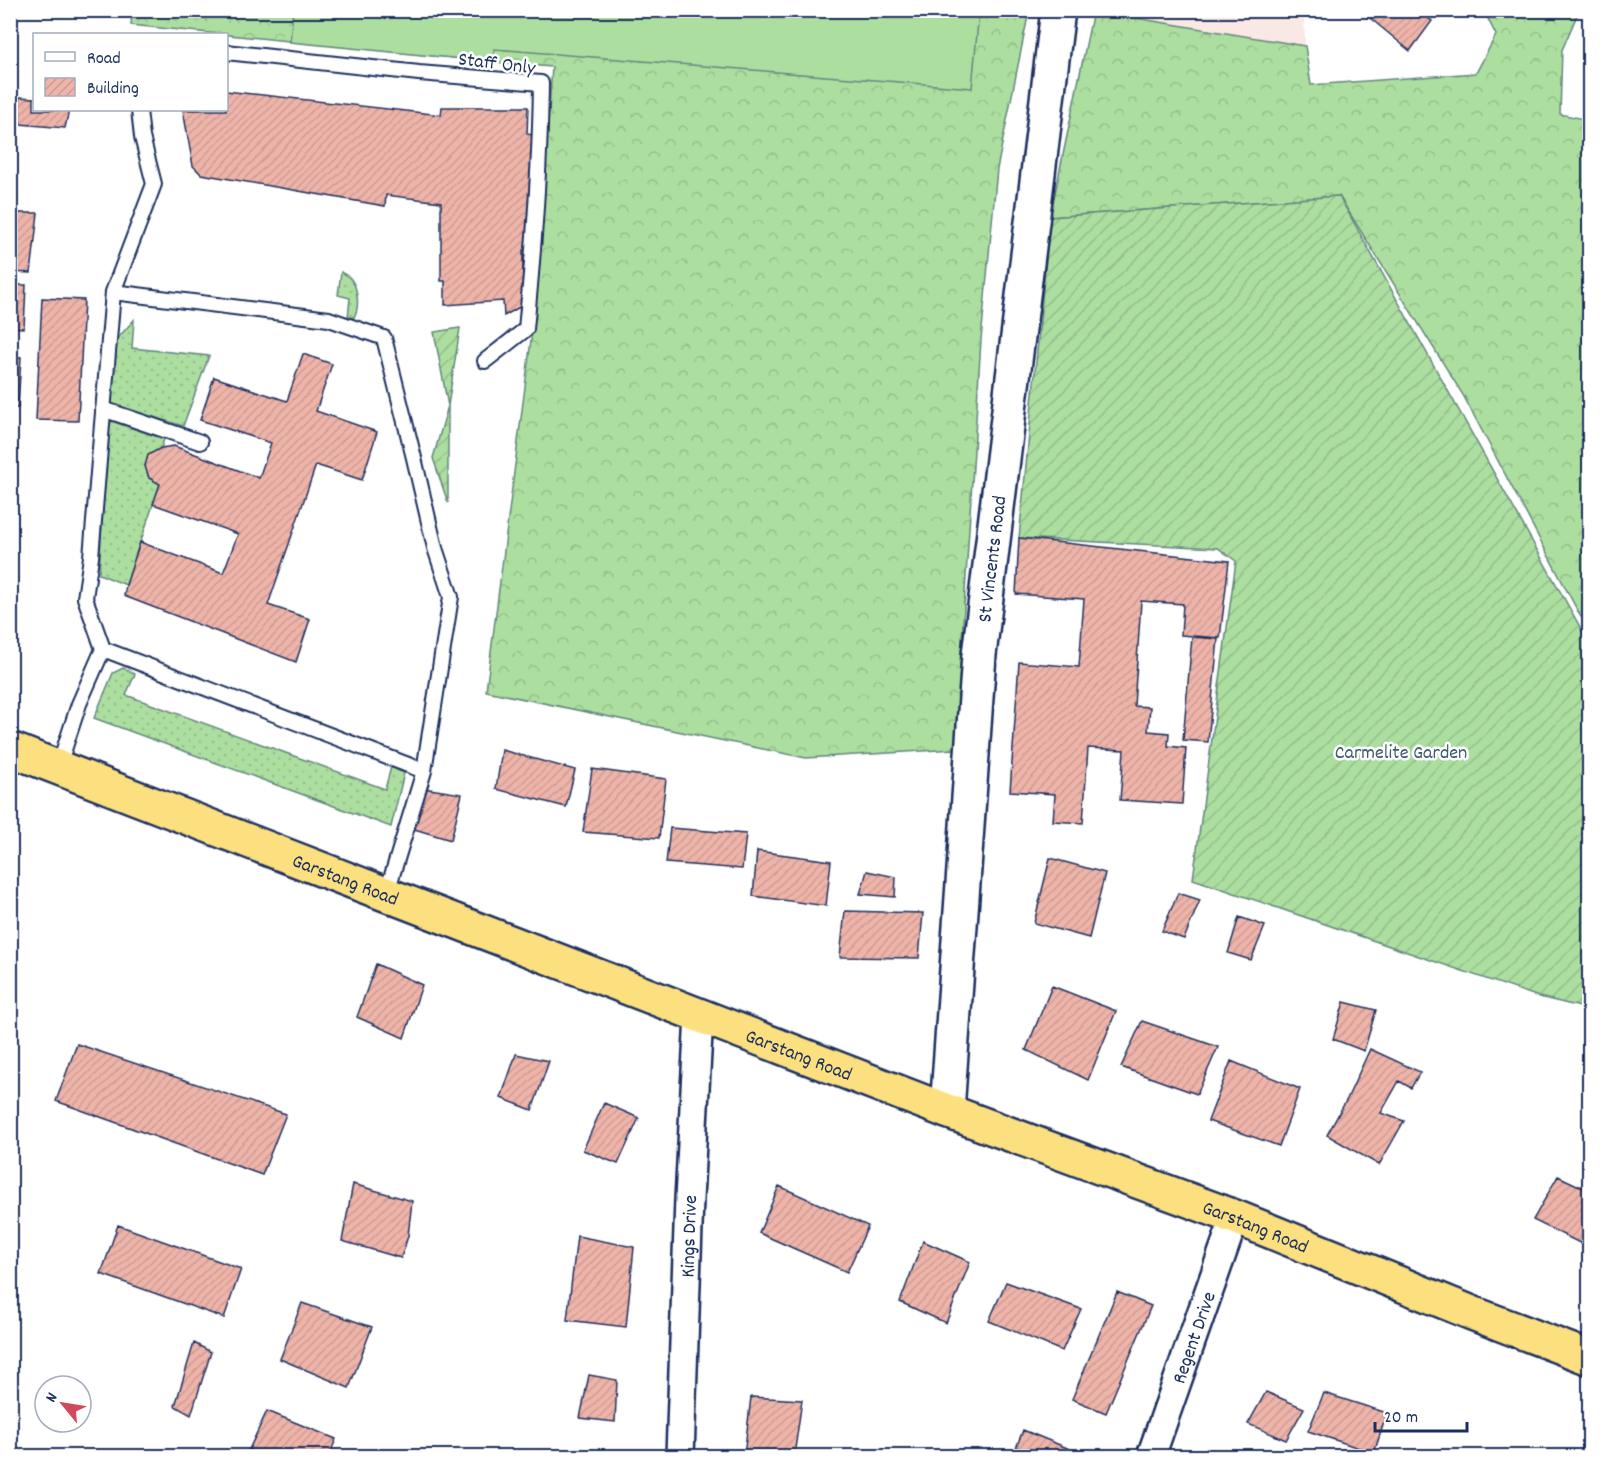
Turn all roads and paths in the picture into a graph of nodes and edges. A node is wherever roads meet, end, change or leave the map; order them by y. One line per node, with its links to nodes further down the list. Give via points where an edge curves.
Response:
1 (1058, 10): 14 (street, St Vincents Road, via 979,655)
2 (228, 52): 5 (lane, Staff Only, via 541,83 534,248 526,329)
3 (139, 111): 4 (lane, via 154,184)
4 (113, 292): 6 (lane); 11 (lane, via 329,320 384,338 435,548 451,597)
5 (485, 361)
6 (103, 409): 7 (lane); 8 (lane, via 85,598)
7 (200, 441)
8 (103, 649): 10 (lane); 11 (lane)
9 (10, 749): 10 (highway, Garstang Road)
10 (58, 768): 12 (highway, Garstang Road)
11 (424, 771): 12 (lane)
12 (386, 895): 13 (highway, Garstang Road)
13 (699, 1016): 14 (highway, Garstang Road); 17 (street, Kings Drive)
14 (947, 1111): 15 (highway, Garstang Road)
15 (1235, 1217): 16 (highway, Garstang Road); 18 (street, Regent Drive)
16 (1590, 1358)
17 (680, 1456)
18 (1151, 1456)

